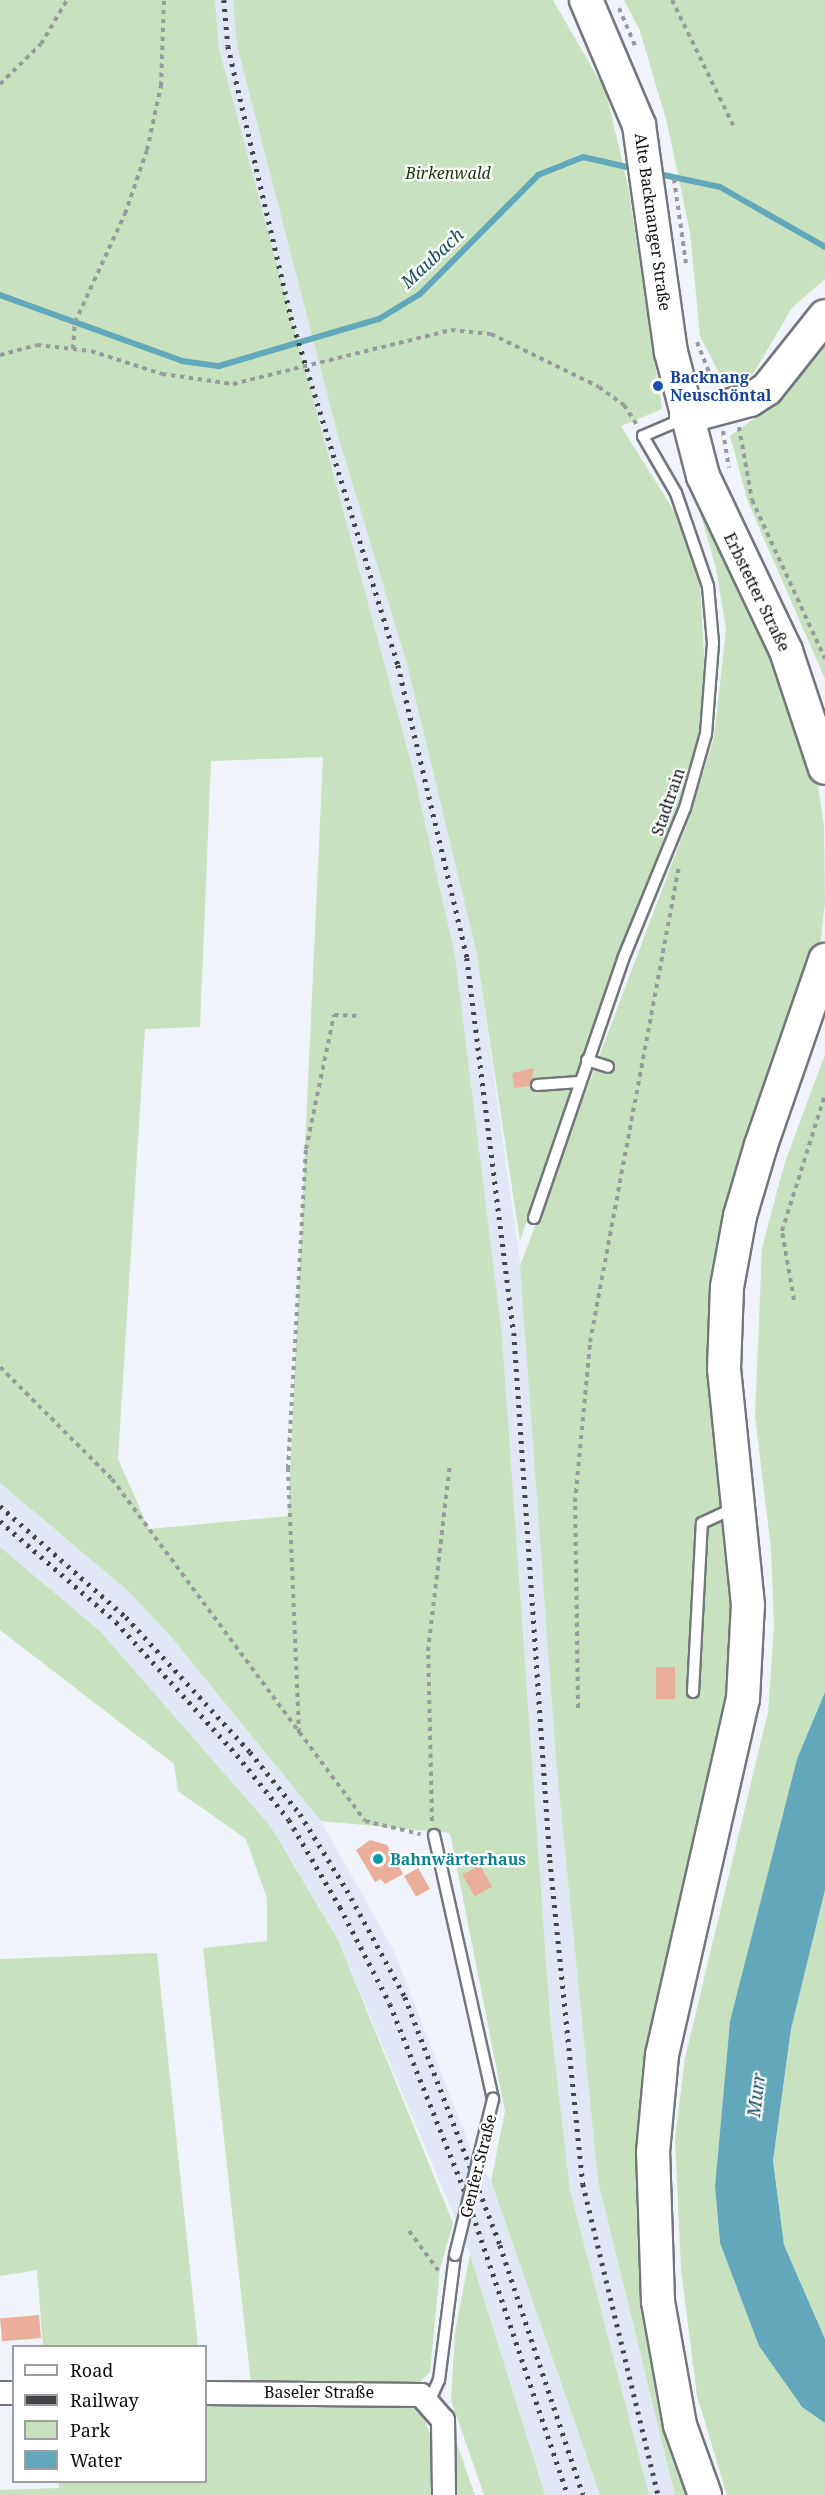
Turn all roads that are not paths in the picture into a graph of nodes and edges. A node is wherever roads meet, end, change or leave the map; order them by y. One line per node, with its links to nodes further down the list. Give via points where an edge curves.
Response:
1 (586, 0): 3 (street, Alte Backnanger Straße, via 639,125 670,234 671,352)
2 (825, 316): 3 (street, via 767,390)
3 (686, 417): 4 (street, Erbstetter Straße, via 726,530 802,690); 6 (lane, Stadtrain, via 643,436 676,493 708,586 713,643 706,723 685,808)
4 (825, 768)
5 (825, 960): 11 (street, via 743,1206 727,1287 724,1369)
6 (587, 1060): 7 (lane); 8 (lane, Stadtrain)
7 (608, 1067)
8 (579, 1082): 9 (lane); 10 (lane, Stadtrain)
9 (537, 1085)
10 (534, 1218)
11 (736, 1507): 12 (lane, via 702,1523); 17 (street, via 748,1605 743,1699 662,2055 653,2152 658,2301 680,2425)
12 (693, 1692)
13 (434, 1835): 15 (lane, Genfer Straße, bridge, via 493,2099 450,2275 439,2380)
14 (207, 2393): 15 (street, Baseler Straße, via 400,2392)
15 (430, 2400): 16 (street, via 443,2420)
16 (444, 2495)
17 (705, 2495)

